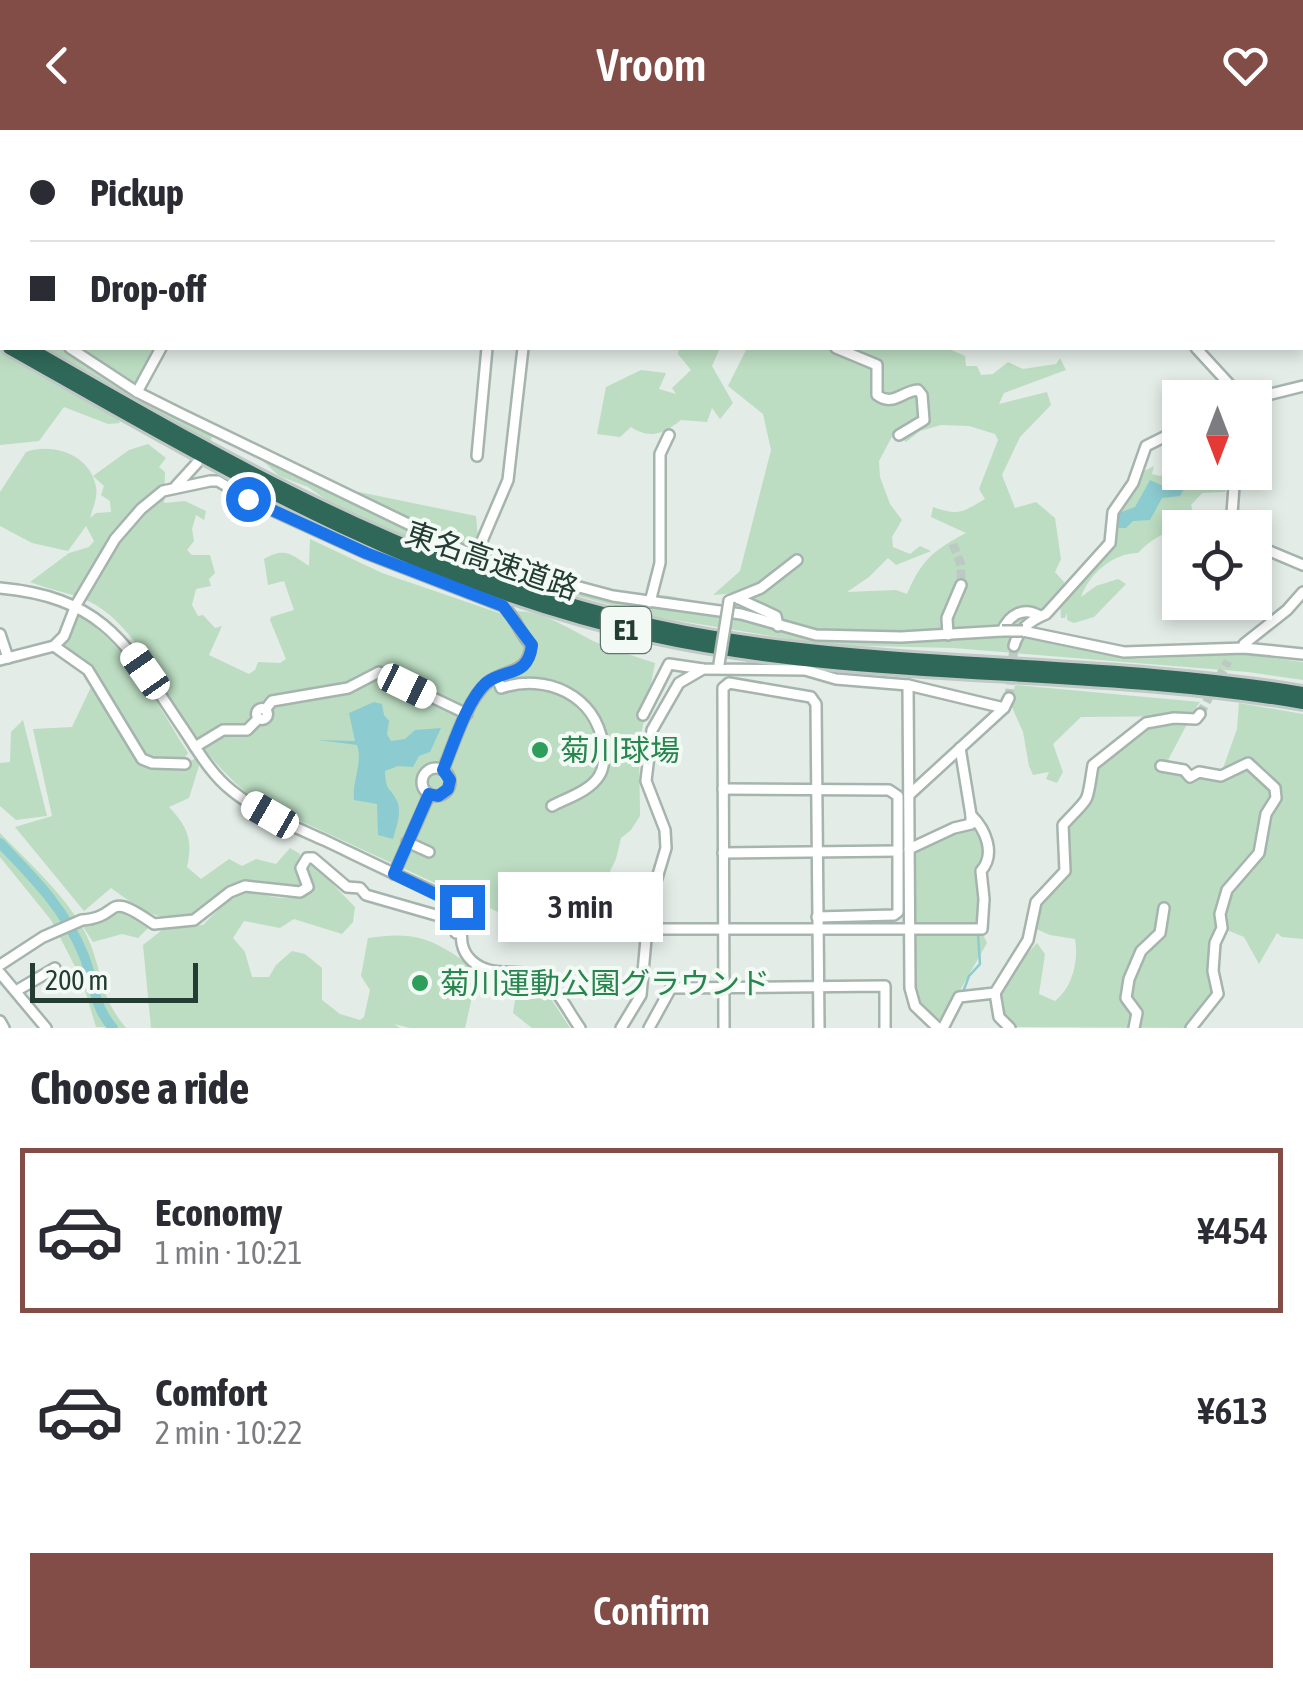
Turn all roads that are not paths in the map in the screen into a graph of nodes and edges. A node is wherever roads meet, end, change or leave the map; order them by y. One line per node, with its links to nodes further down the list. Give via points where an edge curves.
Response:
1 (13, 350): 44 (highway, 東名高速道路 / E1, via 348,533 470,583 592,621 782,657)
2 (32, 350): 43 (highway, 東名高速道路 / E1, via 352,524 488,580 594,612 783,647)
3 (73, 350): 11 (street)
4 (160, 350): 11 (street)
5 (488, 350): 16 (street)
6 (524, 350): 20 (street, via 508,480)
7 (841, 350): 13 (street, via 876,365 877,395 884,400 918,390 924,420)
8 (1198, 350): 9 (street)
9 (1225, 380)
10 (1303, 386): 12 (street)
11 (137, 392): 20 (street, via 213,436)
12 (1272, 394)
13 (899, 434)
14 (669, 435): 27 (street, via 660,454 660,562)
15 (1162, 438): 29 (street, via 1146,446 1113,512 1110,543)
16 (476, 456)
17 (198, 464): 18 (street)
18 (176, 486): 28 (street, via 141,508); 41 (street, via 218,480 366,553 503,606 532,648 519,670)
19 (1272, 552): 22 (street)
20 (476, 555): 27 (street)
21 (797, 560): 26 (street)
22 (1303, 565)
23 (961, 584): 33 (street, via 947,618)
24 (0, 588): 28 (street)
25 (1303, 592): 34 (street)
26 (734, 600): 30 (street, via 776,616); 39 (street, bridge)
27 (650, 602): 30 (street)
28 (76, 605): 35 (street); 48 (street, via 132,652)
29 (1040, 616): 31 (street, via 1018,612); 36 (street)
30 (778, 626): 33 (street, via 872,638)
31 (1002, 632): 33 (street); 37 (street, bridge, via 1124,652 1244,648)
32 (0, 634): 38 (street)
33 (948, 635)
34 (1244, 644)
35 (54, 646): 38 (street); 50 (street, via 88,670 142,760)
36 (1014, 646)
37 (1303, 654)
38 (4, 659)
39 (719, 666): 40 (street); 42 (street)
40 (702, 669): 47 (street, via 669,664); 68 (street, via 679,683 652,730 646,781 666,848)
41 (497, 678): 45 (street); 57 (street, via 501,688 542,684 564,690 598,726 601,774)
42 (908, 685): 49 (street, via 1007,703); 56 (street)
43 (1303, 693)
44 (1303, 703)
45 (467, 714): 48 (street, via 380,672 348,688 272,701 242,735 222,728); 52 (street)
46 (1200, 714): 77 (street, via 1196,720 1146,724 1093,765 1088,798 1063,825 1065,870 1036,902 1028,940)
47 (643, 715)
48 (195, 747): 64 (street, via 248,802)
49 (960, 748): 56 (street); 58 (street)
50 (184, 764)
51 (1161, 766): 90 (street, via 1184,770 1190,778 1199,772 1221,776 1248,763 1275,788 1259,853 1227,890 1220,914 1213,971 1218,994)
52 (443, 770): 55 (street, via 448,789); 55 (street, via 423,775)
53 (723, 789): 54 (street); 54 (street, via 722,695 729,683 812,698); 63 (street)
54 (818, 791): 60 (street, via 894,791); 62 (street)
55 (429, 794): 59 (street)
56 (909, 795): 60 (street)
57 (552, 806)
58 (971, 815): 60 (street, via 971,824); 67 (street, via 989,850 980,871 982,929)
59 (407, 842): 61 (street); 64 (street)
60 (904, 850): 62 (street); 66 (street, via 898,912); 67 (street)
61 (429, 852)
62 (818, 852): 63 (street); 66 (street)
63 (724, 853): 69 (street)
64 (394, 874): 71 (street, via 462,907)
65 (1164, 908): 89 (street, via 1160,933 1140,952 1129,980)
66 (817, 916): 70 (street)
67 (910, 928): 70 (street); 87 (street, via 915,1006)
68 (646, 929): 69 (street); 82 (street, via 641,994)
69 (724, 929): 70 (street); 75 (street)
70 (818, 929): 74 (street)
71 (463, 948): 73 (street, via 446,918 366,896 306,858 301,864 308,886 300,892 244,886 199,918 154,924 122,905 111,907 31,944); 81 (street, via 489,971 544,980)
72 (55, 968): 76 (street)
73 (0, 969): 76 (street)
74 (819, 985): 75 (street); 85 (street); 86 (street, via 885,986)
75 (724, 987): 83 (street, via 671,988); 84 (street)
76 (16, 992): 79 (street)
77 (995, 993): 87 (street, via 962,997); 88 (street, via 999,1017)
78 (0, 1020): 80 (street)
79 (39, 1026)
80 (4, 1028)
81 (580, 1028)
82 (621, 1028)
83 (649, 1028)
84 (724, 1028)
85 (819, 1028)
86 (885, 1028)
87 (941, 1028)
88 (1010, 1028)
89 (1134, 1028)
90 (1190, 1028)

